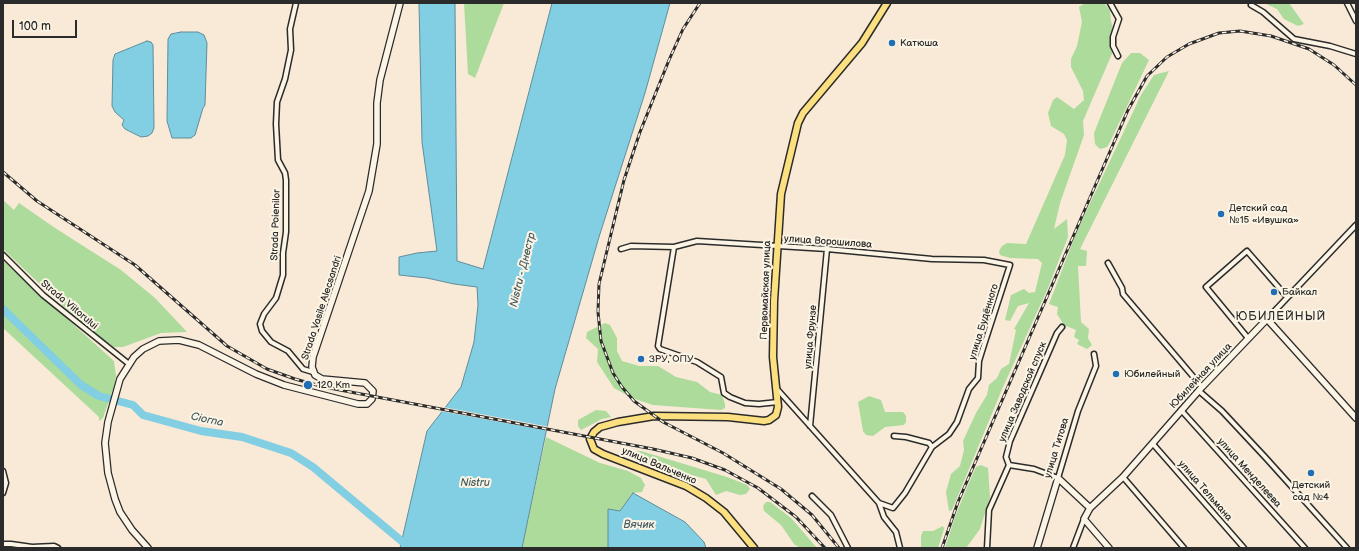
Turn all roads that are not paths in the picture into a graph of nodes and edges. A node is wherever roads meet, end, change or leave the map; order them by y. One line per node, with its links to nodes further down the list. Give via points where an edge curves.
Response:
1 (296, 3): 24 (street, Strada Poienilor, via 290,29 291,50 277,102 278,160 286,180 283,275 276,298 260,324 271,342 288,350 303,369)
2 (400, 3): 24 (main road, Strada Vasile Alecsandri, via 380,80 377,144 369,191 313,357)
3 (887, 3): 12 (main road, Первомайская улица, via 862,42 803,112 798,123 781,194)
4 (1110, 3): 9 (street, via 1119,20 1113,37 1113,46)
5 (1347, 3): 7 (street)
6 (1251, 5): 8 (street, via 1294,39)
7 (1356, 21)
8 (1356, 54)
9 (1118, 56)
10 (1356, 225): 18 (street, Юбилейная улица)
11 (674, 247): 12 (street, улица Ворошилова, via 697,241); 13 (street, улица Ворошилова, via 631,246); 27 (street, via 658,346 660,349 697,362 721,377 724,393 730,397 759,404)
12 (777, 247): 14 (street, улица Ворошилова); 25 (main road, Первомайская улица, via 773,357)
13 (622, 249)
14 (827, 250): 17 (street, улица Ворошилова, via 932,259 984,260); 30 (street, улица Фрунзе)
15 (3, 255): 23 (street, Strada Viitorului, via 53,304)
16 (1108, 263): 26 (street, via 1123,294)
17 (1010, 265): 33 (street, улица Будённого, via 979,361 978,378 969,389 961,414 950,434)
18 (1287, 297): 19 (street, Юбилейная улица); 21 (street, via 1247,251 1206,287)
19 (1267, 319): 21 (main road, Юбилейная улица); 29 (main road)
20 (1062, 327): 34 (street, улица Заводской спуск, via 1057,333 1010,441 1006,457)
21 (1248, 338): 26 (main road, Юбилейная улица)
22 (1094, 354): 37 (street, улица Титова, via 1096,366 1078,411)
23 (129, 364): 24 (main road, Strada Vasile Alecsandri, via 143,348 159,341 179,340 199,345 284,385 358,404 367,404 372,400 373,391 366,383 322,379); 45 (main road, Strada Vasile Alecsandri, via 120,379 105,443 108,473 115,499 128,524)
24 (313, 372)
25 (775, 387): 27 (main road, Первомайская улица); 30 (street)
26 (1201, 389): 28 (main road, Юбилейная улица); 56 (street)
27 (778, 402): 46 (main road, улица Вальченко, via 776,415 769,420 720,416 654,416 600,427 590,439 594,449 603,454 686,486 706,498 724,512)
28 (1181, 410): 32 (main road, Юбилейная улица); 55 (street, улица Менделеева)
29 (1356, 418)
30 (810, 426): 40 (street)
31 (894, 436): 33 (street, via 906,436 929,443)
32 (1153, 444): 36 (main road, Юбилейная улица); 54 (street, улица Тельмана)
33 (932, 447): 40 (street, улица Будённого, via 905,493 893,508)
34 (1009, 465): 37 (street, via 1034,469); 49 (street, улица Заводской спуск, via 989,510)
35 (3, 472): 38 (street, via 6,486)
36 (1123, 477): 41 (main road, Юбилейная улица); 53 (street)
37 (1058, 478): 41 (main road); 50 (main road, улица Титова)
38 (3, 493)
39 (812, 496): 47 (street, via 831,516)
40 (879, 502): 48 (street, via 884,517 896,532)
41 (1090, 508): 42 (main road, Юбилейная улица)
42 (1084, 519): 51 (street, Юбилейная улица); 52 (main road)
43 (3, 544): 44 (street)
44 (58, 548)
45 (148, 548)
46 (754, 548)
47 (848, 548)
48 (900, 548)
49 (987, 548)
50 (1037, 548)
51 (1073, 548)
52 (1109, 548)
53 (1184, 548)
54 (1244, 548)
55 (1305, 548)
56 (1347, 548)

